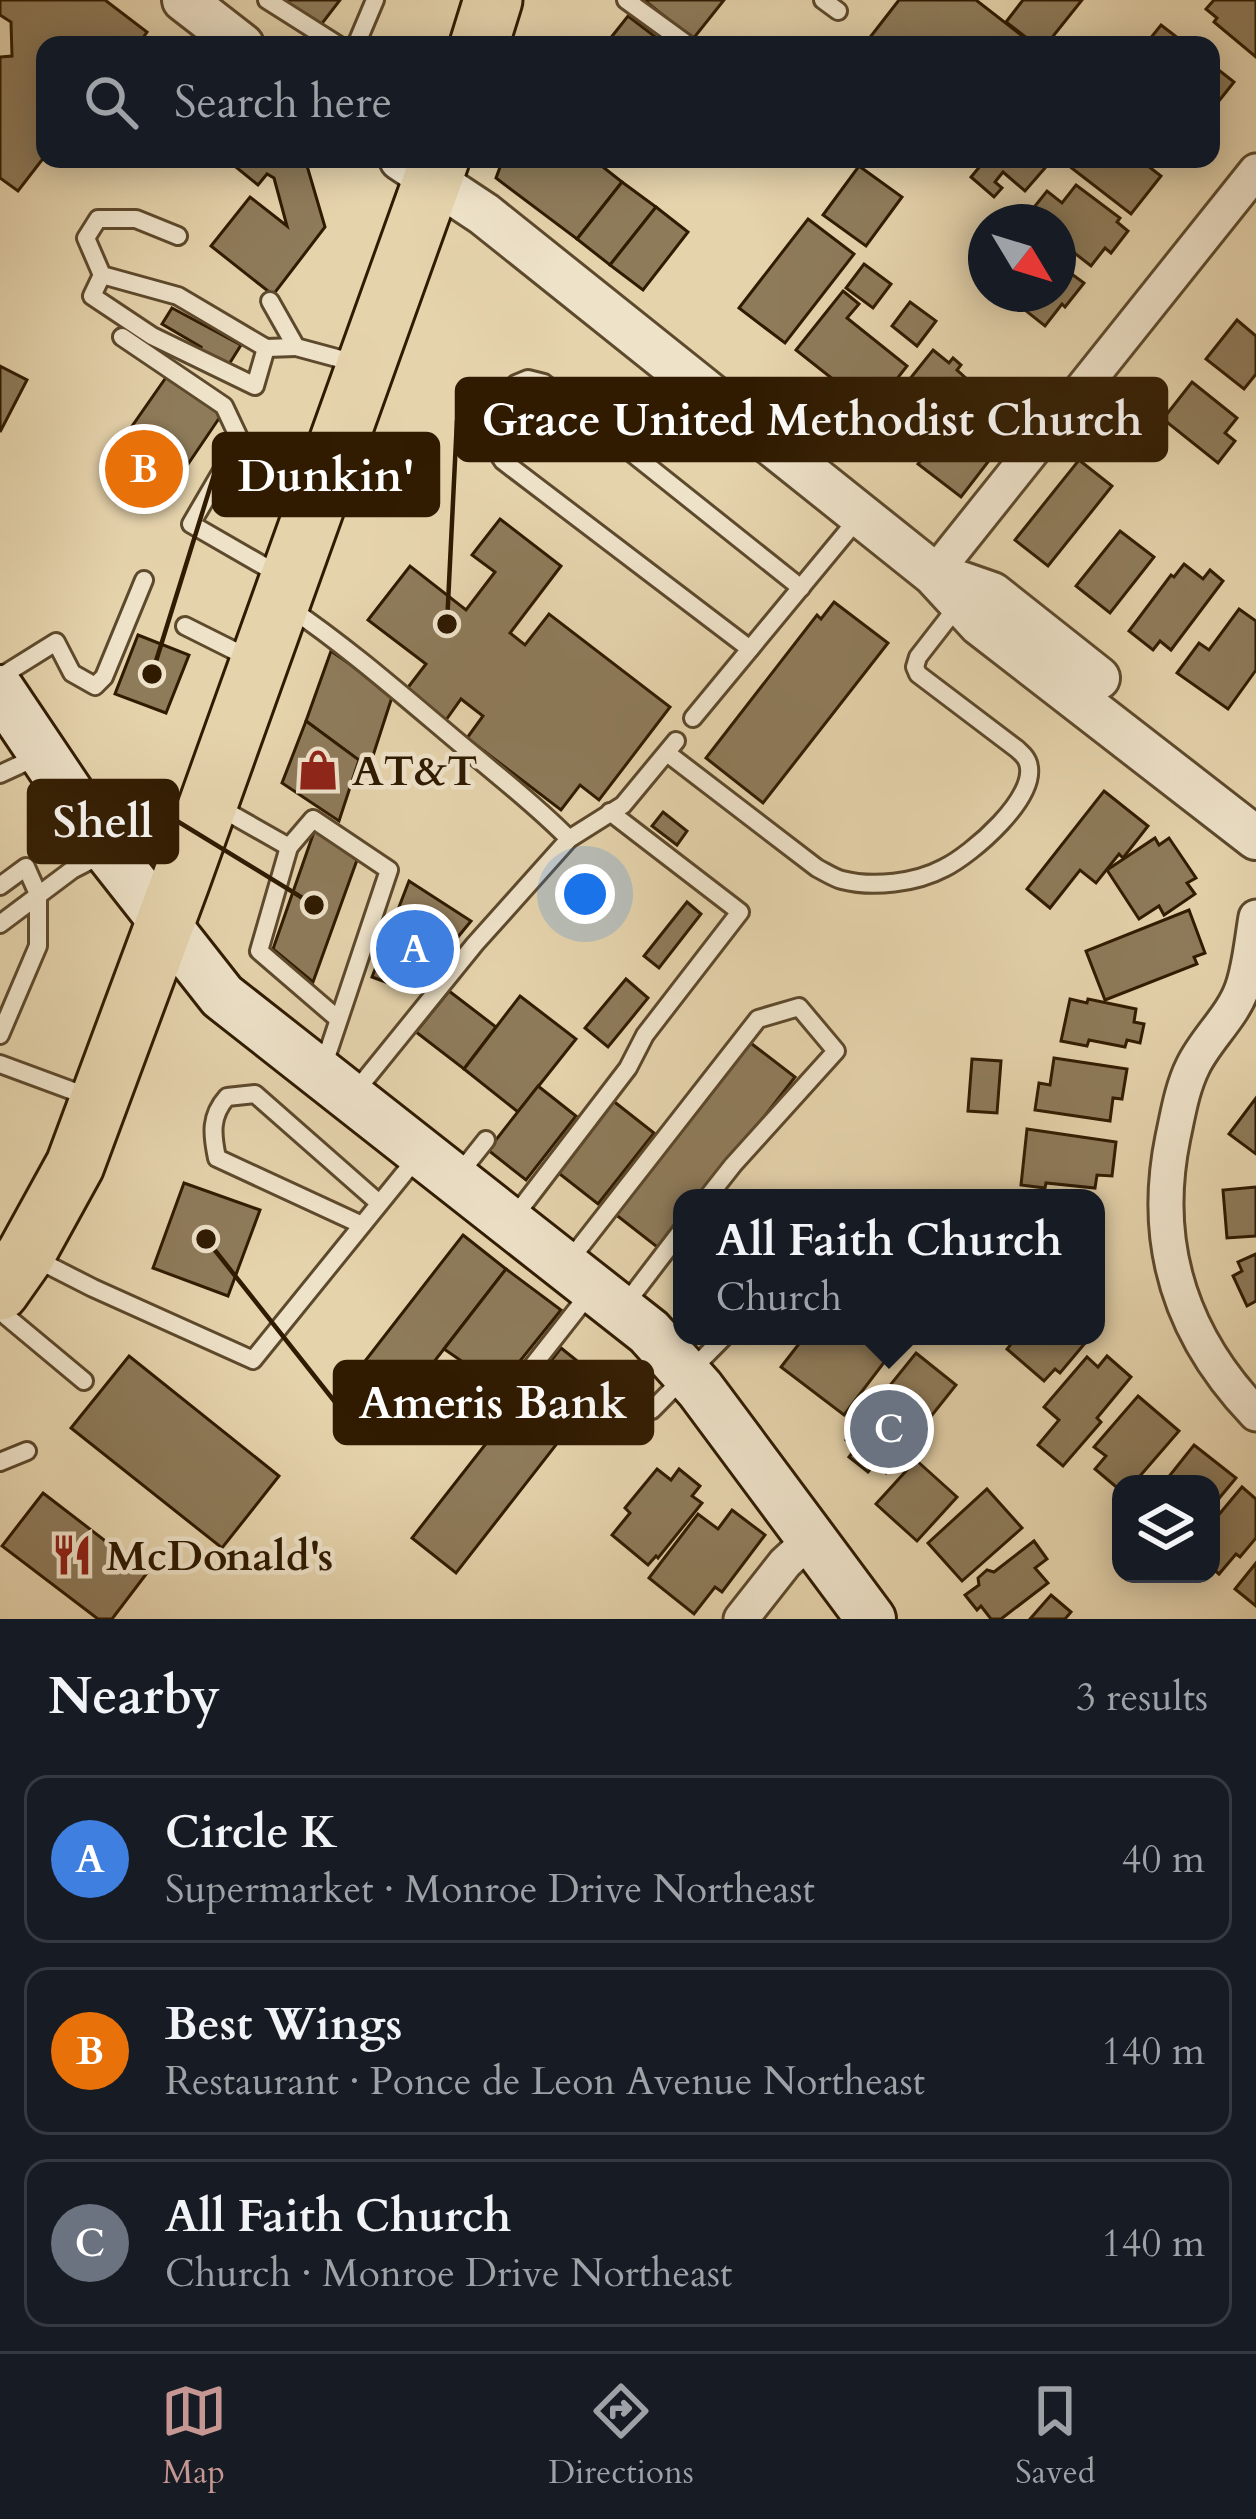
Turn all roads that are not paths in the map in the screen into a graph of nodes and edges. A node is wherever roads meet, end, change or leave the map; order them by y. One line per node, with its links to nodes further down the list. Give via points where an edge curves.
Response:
1 (184, 0): 5 (street)
2 (268, 0): 6 (lane)
3 (375, 0): 7 (lane)
4 (626, 0): 8 (lane)
5 (230, 36)
6 (321, 36)
7 (360, 36)
8 (676, 36)
9 (424, 168): 18 (highway)
10 (427, 168): 21 (street)
11 (1256, 171): 24 (street)
12 (178, 236): 13 (lane, via 136,219 98,219 86,238)
13 (102, 275): 17 (lane, via 178,296); 17 (lane, via 92,296 152,336 255,386)
14 (270, 301): 16 (lane)
15 (122, 337): 19 (lane, via 224,406)
16 (296, 347): 17 (lane); 18 (lane)
17 (266, 348)
18 (366, 366): 20 (highway)
19 (240, 440): 20 (lane); 25 (lane, via 191,524)
20 (325, 482): 25 (highway)
21 (860, 516): 23 (lane); 24 (street)
22 (144, 580): 29 (lane, via 95,686 72,673 56,642)
23 (801, 588): 27 (lane); 27 (lane, via 544,383 516,384 491,421 490,440 503,461)
24 (947, 588): 35 (street, via 992,594); 36 (lane, via 915,667 1017,748 1030,776 975,848 904,881 841,880 671,747); 37 (street, via 980,624)
25 (285, 591): 28 (highway); 38 (lane)
26 (185, 626): 28 (lane)
27 (750, 649): 31 (lane)
28 (259, 663): 34 (highway)
29 (0, 677)
30 (0, 690): 32 (main road)
31 (693, 718)
32 (43, 754): 33 (lane); 40 (main road)
33 (0, 774)
34 (209, 802): 39 (lane); 45 (highway)
35 (1256, 802)
36 (610, 812): 38 (lane); 56 (lane, via 740,912)
37 (1256, 838)
38 (569, 839): 50 (lane)
39 (289, 847): 47 (lane, via 259,951); 47 (lane, via 313,819 389,870)
40 (108, 851): 42 (lane); 45 (main road)
41 (0, 886): 42 (lane, via 26,867)
42 (38, 894): 44 (lane); 48 (lane, via 38,946)
43 (1256, 917): 46 (street)
44 (0, 924)
45 (165, 926): 50 (main road, via 222,996); 51 (highway)
46 (1249, 988): 67 (street, via 1192,1066 1165,1202 1175,1281 1189,1319)
47 (338, 1019): 50 (lane)
48 (0, 1035)
49 (0, 1064): 51 (lane)
50 (335, 1085): 53 (main road)
51 (99, 1101): 59 (highway, via 75,1165)
52 (486, 1140): 53 (lane)
53 (438, 1166): 55 (lane); 56 (main road)
54 (714, 1189): 60 (lane, via 836,1052 799,1007 758,1019)
55 (379, 1203): 57 (lane); 57 (lane, via 256,1094 218,1106 217,1158)
56 (510, 1223): 60 (main road)
57 (362, 1225): 59 (lane, via 253,1360 93,1288)
58 (673, 1236): 60 (lane)
59 (13, 1272)
60 (593, 1288): 63 (main road); 65 (lane, via 501,1406)
61 (0, 1311): 64 (lane)
62 (715, 1345): 63 (lane)
63 (687, 1373): 66 (lane); 70 (main road)
64 (84, 1381)
65 (471, 1399)
66 (652, 1410)
67 (1256, 1414)
68 (27, 1451): 69 (lane)
69 (0, 1462)
70 (812, 1539): 71 (street); 72 (main road)
71 (741, 1619)
72 (871, 1619)

